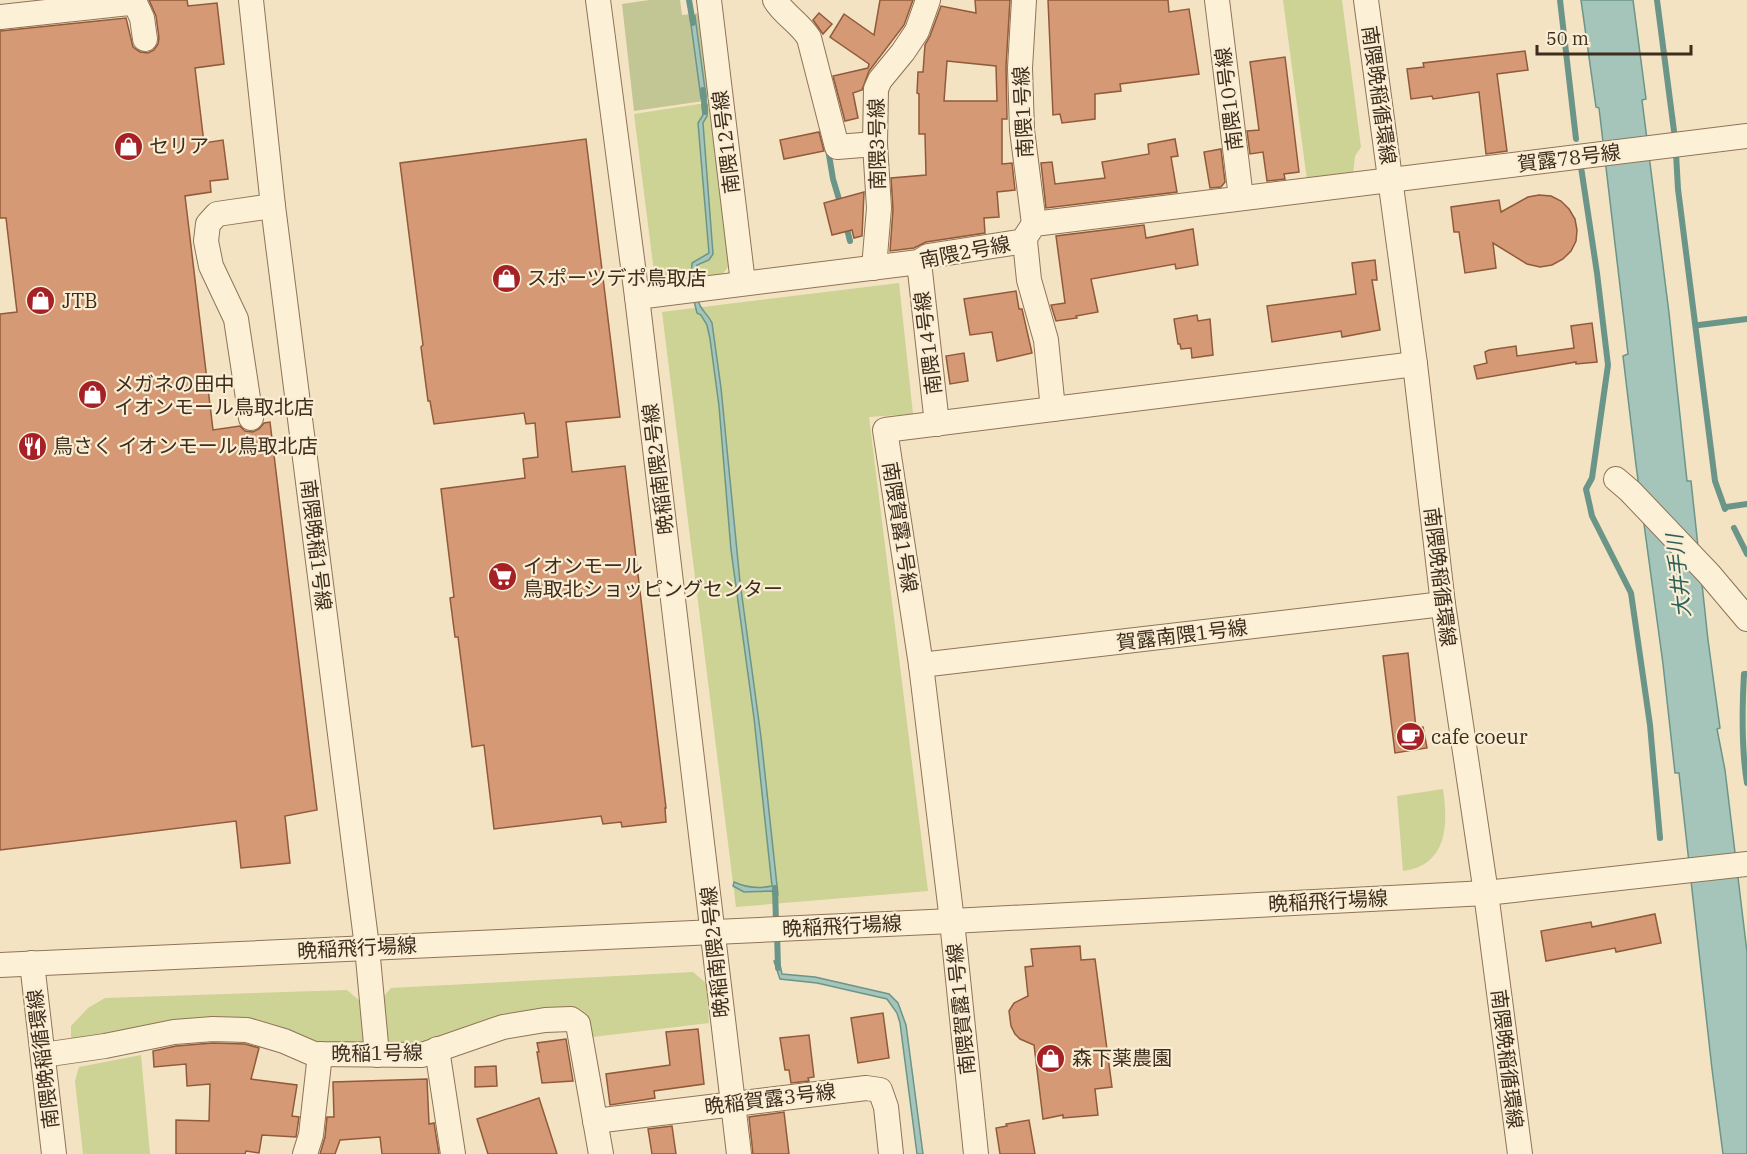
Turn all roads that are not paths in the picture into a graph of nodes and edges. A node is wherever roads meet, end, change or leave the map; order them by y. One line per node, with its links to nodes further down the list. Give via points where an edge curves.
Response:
1 (252, 0): 15 (street, 南隈晩稲1号線)
2 (598, 0): 20 (street, 晩稲南隈2号線)
3 (710, 0): 19 (street, 南隈12号線)
4 (775, 0): 12 (street, via 809,38 837,147)
5 (928, 0): 12 (street, 南隈3号線, via 917,31 876,89)
6 (1024, 0): 16 (street, 南隈1号線, via 1020,68)
7 (1217, 0): 14 (street, 南隈10号線)
8 (1366, 0): 13 (street, 南隈晩稲循環線)
9 (0, 17): 10 (street, via 129,3 136,5)
10 (143, 30)
11 (1747, 136): 13 (street, 賀露78号線)
12 (875, 144): 18 (street, 南隈3号線, via 879,208)
13 (1390, 181): 14 (street, 南隈2号線); 21 (street, 南隈晩稲循環線)
14 (1241, 198): 16 (street, 南隈2号線)
15 (273, 206): 23 (street, via 217,214 208,224 206,241 211,266 236,319); 33 (street, 南隈晩稲1号線)
16 (1030, 232): 17 (street, 南隈2号線, via 928,256); 22 (street, 南隈1号線, via 1029,280 1046,340)
17 (919, 262): 18 (street, 南隈2号線); 24 (street, 南隈14号線)
18 (874, 268): 19 (street, 南隈2号線)
19 (743, 283): 20 (street, 南隈2号線)
20 (637, 297): 32 (street, 晩稲南隈2号線)
21 (1415, 364): 22 (street, 南隈賀露1号線); 26 (street, 南隈晩稲循環線)
22 (1053, 410): 24 (street, 南隈賀露1号線)
23 (250, 418)
24 (937, 424): 28 (street, 南隈賀露1号線, via 885,430)
25 (1623, 485): 27 (street)
26 (1443, 604): 28 (street, 賀露南隈1号線); 30 (street, 南隈晩稲循環線)
27 (1747, 619)
28 (921, 666): 31 (street, 南隈賀露1号線)
29 (1744, 864): 30 (street, 晩稲飛行場線)
30 (1486, 892): 31 (street, 晩稲飛行場線); 49 (street, 南隈晩稲循環線)
31 (952, 921): 32 (street, 晩稲飛行場線); 48 (street, 南隈賀露1号線)
32 (713, 932): 33 (street, 晩稲飛行場線); 40 (street, 晩稲南隈2号線)
33 (367, 947): 34 (street, 晩稲飛行場線); 39 (street, 南隈晩稲1号線)
34 (32, 963): 35 (street, 晩稲飛行場線); 38 (street, 南隈晩稲循環線)
35 (0, 965)
36 (438, 1050): 39 (street, 晩稲1号線, via 422,1055); 41 (street, 晩稲1号線, via 503,1027 572,1019 578,1024); 44 (street)
37 (320, 1054): 38 (street, 晩稲1号線, via 247,1030 213,1029); 39 (street, 晩稲1号線); 43 (street, via 311,1135)
38 (43, 1055): 42 (street, 南隈晩稲循環線)
39 (377, 1055)
40 (732, 1103): 41 (street, 晩稲賀露3号線); 46 (street, 晩稲南隈2号線); 47 (street, 晩稲賀露3号線, via 866,1088 880,1090 886,1107)
41 (595, 1121): 45 (street, 晩稲1号線)
42 (54, 1154)
43 (305, 1154)
44 (453, 1154)
45 (601, 1154)
46 (739, 1154)
47 (891, 1154)
48 (976, 1154)
49 (1520, 1154)

